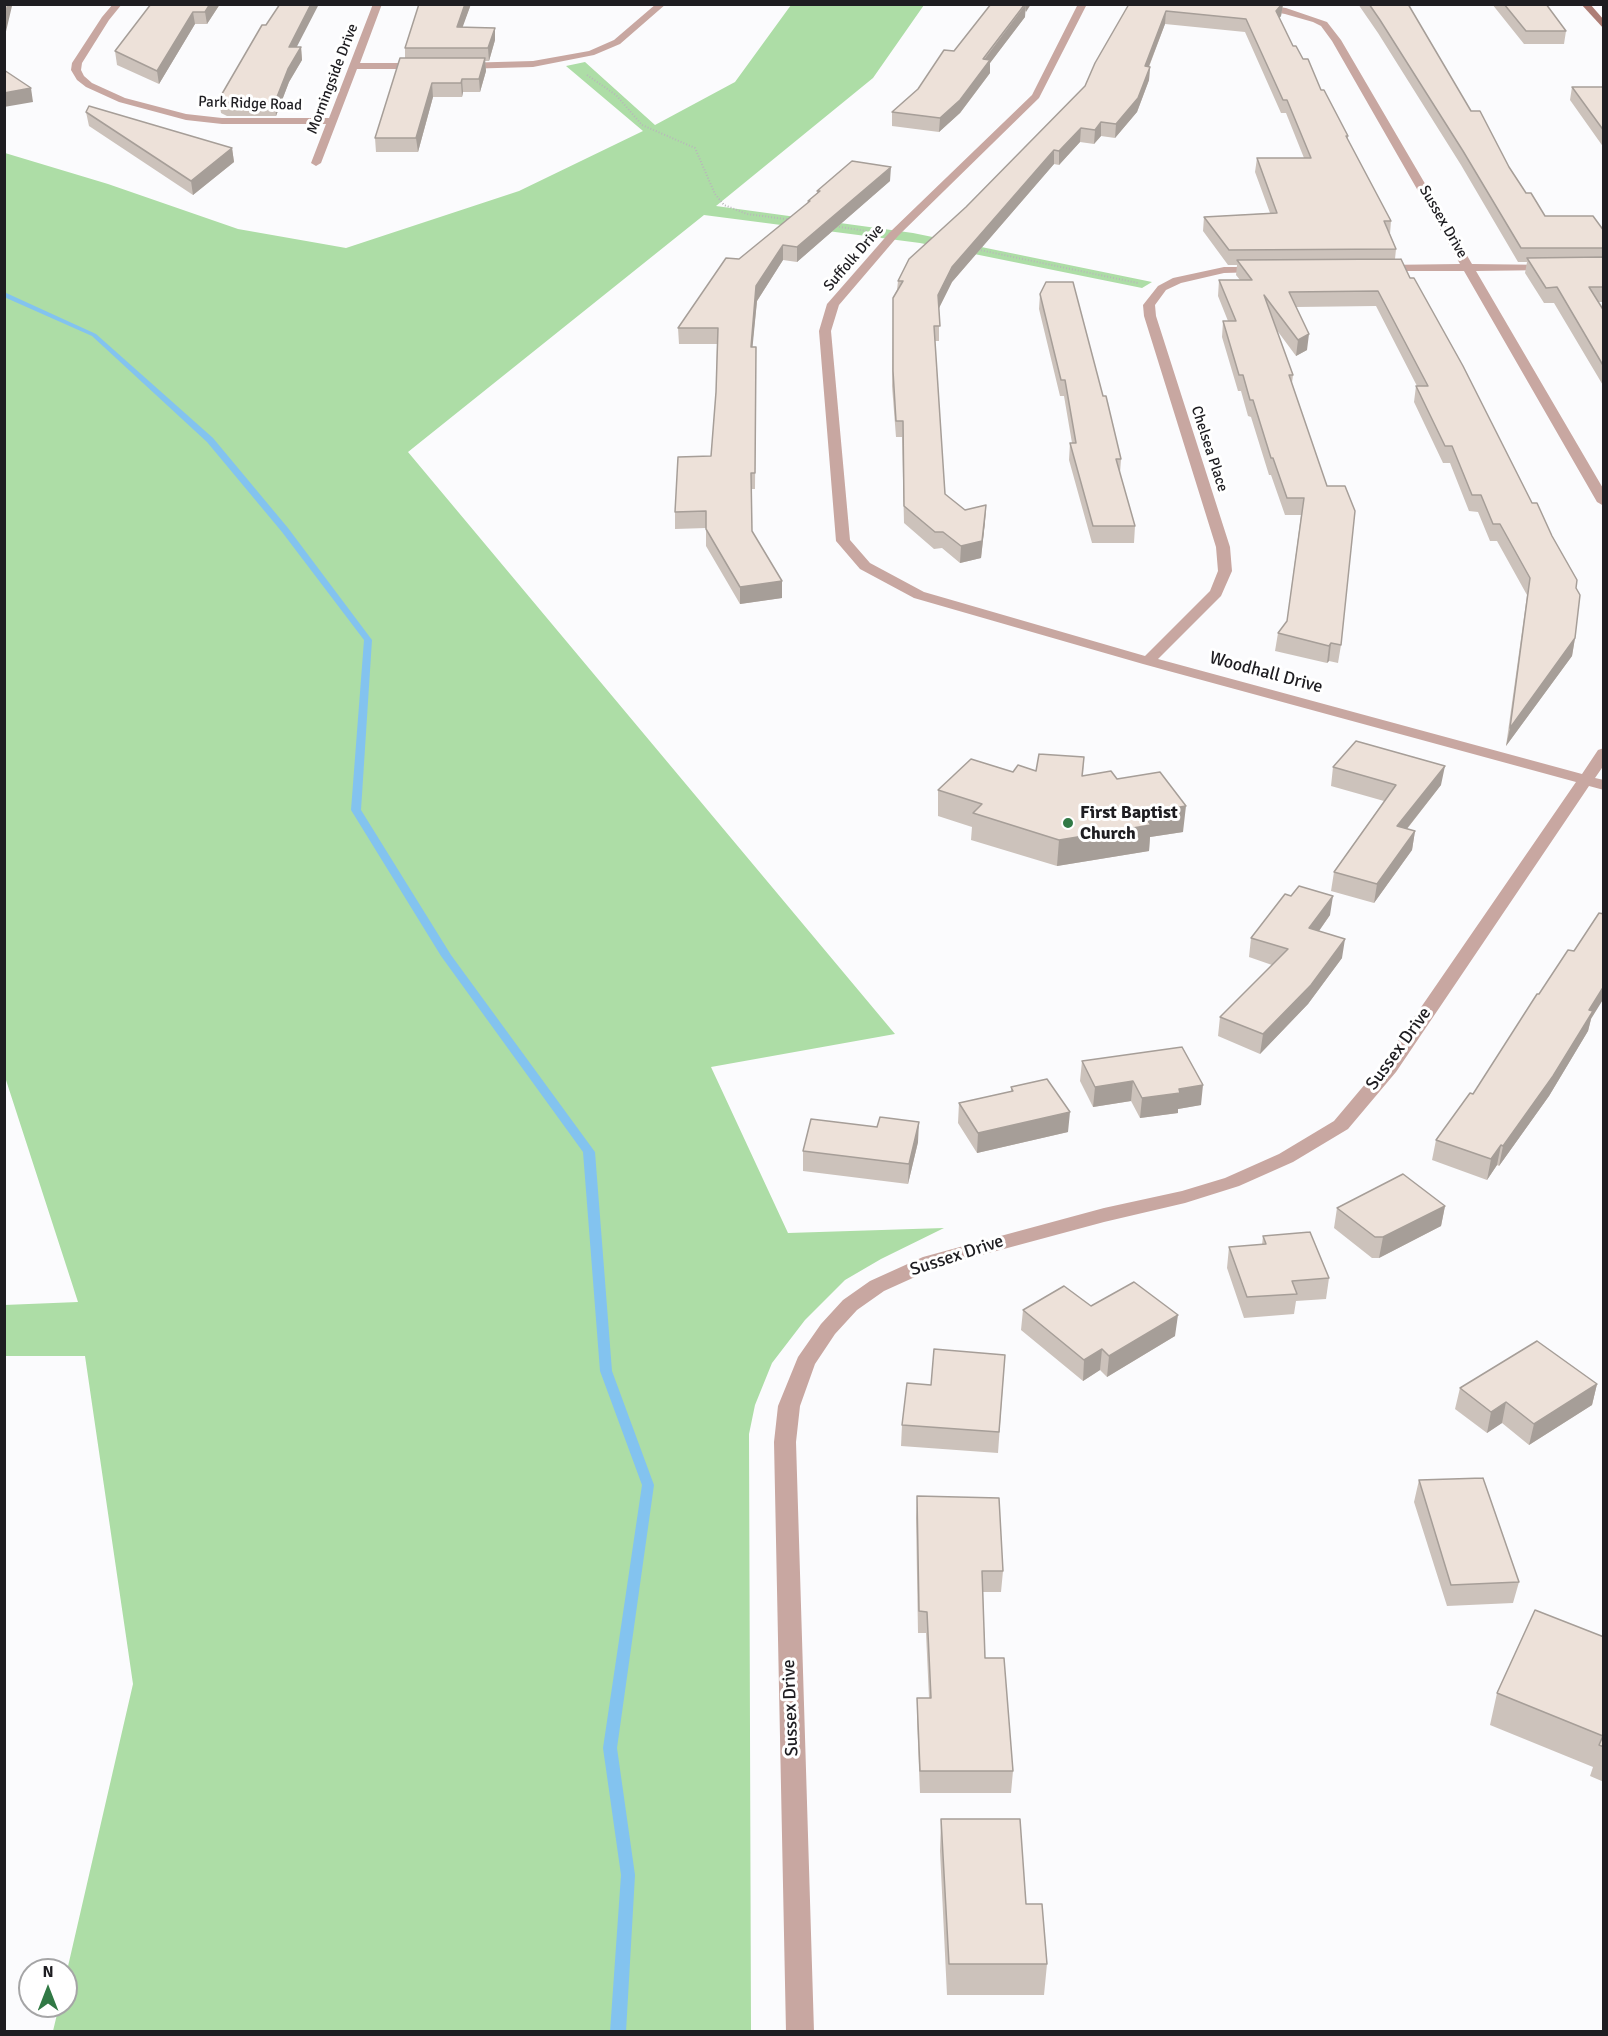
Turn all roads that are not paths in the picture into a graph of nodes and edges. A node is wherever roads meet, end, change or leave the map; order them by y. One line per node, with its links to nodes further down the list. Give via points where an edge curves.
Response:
1 (118, 4): 11 (street, Park Ridge Road, via 77,63 80,78 89,85 122,100 186,117 222,121)
2 (378, 4): 8 (street, Morningside Drive)
3 (662, 4): 10 (street, via 617,42 591,53 514,65)
4 (1083, 4): 18 (street, Suffolk Drive, via 1036,96 894,234 833,304 825,331 843,541 865,566)
5 (1235, 4): 15 (street, Sussex Drive, via 1286,11 1316,20 1329,30)
6 (1585, 4): 7 (main road)
7 (1604, 26)
8 (355, 66): 9 (street); 11 (street, Morningside Drive)
9 (438, 66)
10 (450, 66)
11 (333, 121): 12 (street, Morningside Drive)
12 (316, 163)
13 (1559, 267): 15 (street)
14 (1375, 268): 15 (street)
15 (1470, 268): 17 (street, Sussex Drive)
16 (1269, 269): 19 (street, Chelsea Place, via 1224,270 1177,280 1162,288 1149,305 1223,547 1225,571 1216,593)
17 (1604, 502)
18 (919, 595): 19 (street, Woodhall Drive)
19 (1148, 661): 21 (street, Woodhall Drive)
20 (1604, 753): 21 (street, Sussex Drive)
21 (1594, 782): 22 (street, Sussex Drive, via 1389,1068 1341,1125 1286,1158 1223,1185 930,1262 877,1286 850,1305 806,1362 789,1406 785,1442)
22 (800, 2031)

